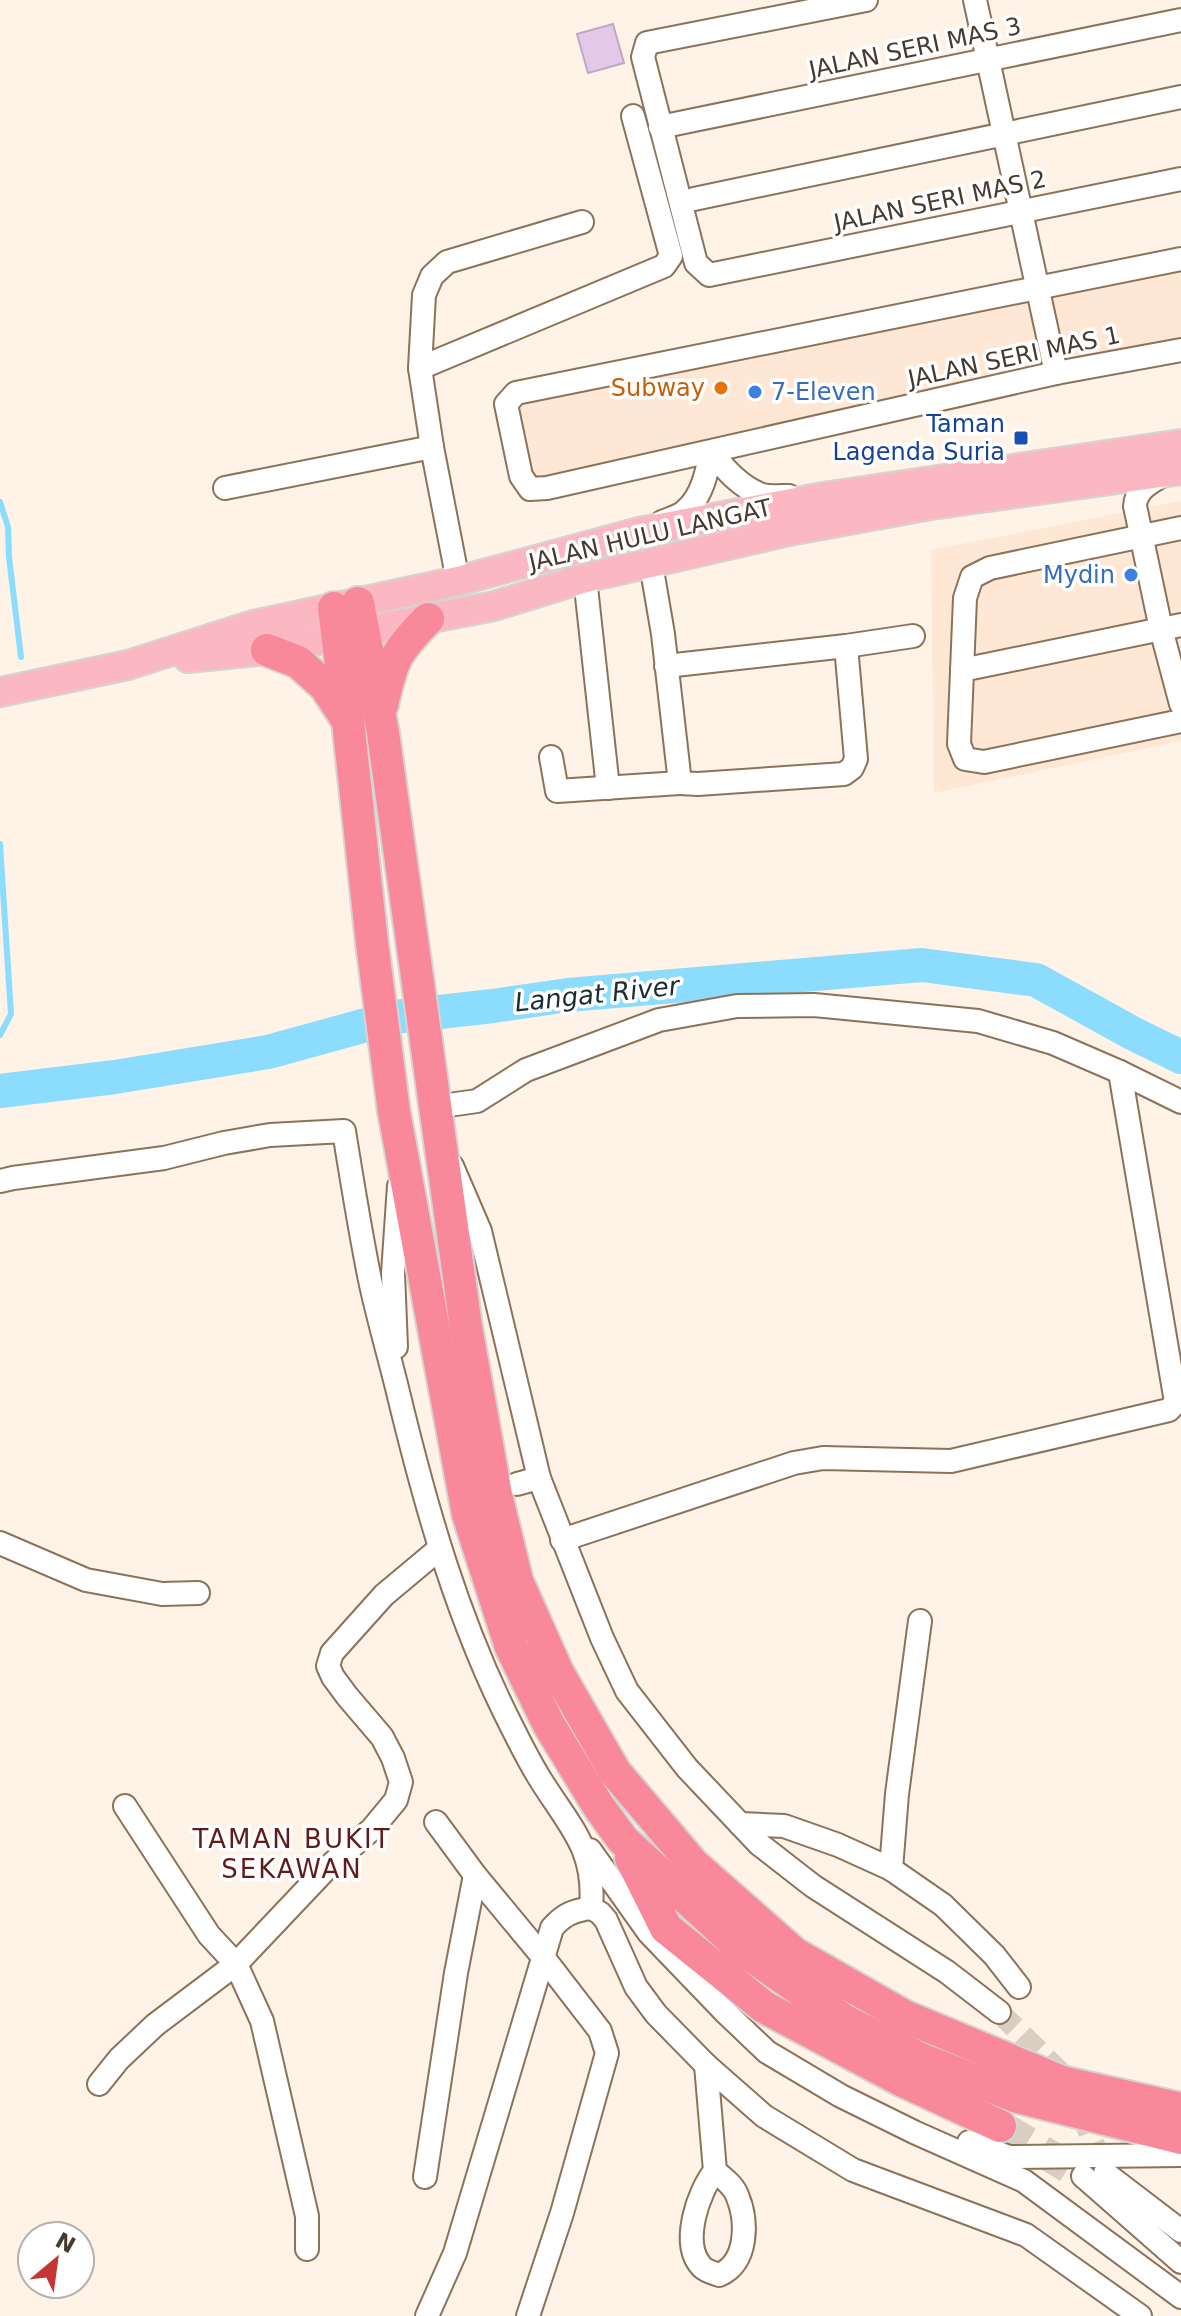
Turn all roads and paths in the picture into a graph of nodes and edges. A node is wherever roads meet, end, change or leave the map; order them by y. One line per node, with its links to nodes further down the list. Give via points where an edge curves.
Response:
1 (866, 0): 7 (street, via 647,43 643,57)
2 (975, 0): 4 (street)
3 (1181, 20): 4 (street, JALAN SERI MAS 3)
4 (988, 60): 7 (street, JALAN SERI MAS 3); 8 (street)
5 (1181, 97): 8 (street)
6 (633, 116): 16 (street, via 671,256 664,266)
7 (660, 127): 11 (street, JALAN SERI MAS 2, via 696,263 709,275)
8 (1004, 134): 10 (street); 11 (street)
9 (1181, 179): 11 (street, JALAN SERI MAS 2)
10 (694, 199)
11 (1021, 211): 14 (street)
12 (582, 222): 16 (street, via 447,262 432,276 424,295)
13 (1181, 259): 14 (street)
14 (1038, 289): 17 (street); 20 (street, JALAN SERI MAS 1, via 516,393 506,404 521,476 530,489)
15 (1181, 350): 17 (street, JALAN SERI MAS 1)
16 (420, 368): 19 (street)
17 (1056, 373): 20 (street, JALAN SERI MAS 1)
18 (1181, 444): 23 (main road, JALAN HULU LANGAT)
19 (432, 447): 22 (street); 29 (street)
20 (711, 452): 23 (street, via 742,484 764,496); 25 (street, via 700,490 685,511)
21 (1175, 471): 26 (street, via 1145,486 1136,498); 27 (main road, JALAN HULU LANGAT, via 931,505)
22 (225, 488)
23 (823, 497): 25 (main road, JALAN HULU LANGAT)
24 (1181, 528): 26 (street)
25 (639, 532): 29 (main road, JALAN HULU LANGAT)
26 (1142, 537): 32 (street); 38 (street, via 990,568 972,577 965,598)
27 (651, 564): 28 (main road, JALAN HULU LANGAT); 37 (street)
28 (585, 578): 30 (main road, JALAN HULU LANGAT, via 494,606); 45 (street)
29 (458, 581): 31 (main road, JALAN HULU LANGAT)
30 (428, 619): 31 (main road, JALAN HULU LANGAT); 41 (highway, via 402,644)
31 (348, 620): 35 (main road, JALAN HULU LANGAT); 36 (main road, JALAN HULU LANGAT, via 253,625); 41 (highway)
32 (1171, 627): 38 (street); 40 (street)
33 (913, 636): 34 (street)
34 (846, 646): 37 (street); 44 (street, via 856,759 852,768 844,774)
35 (267, 650): 36 (main road, JALAN HULU LANGAT); 41 (highway, via 298,662)
36 (128, 665): 39 (main road, JALAN HULU LANGAT)
37 (666, 666): 44 (street)
38 (962, 670): 42 (street, via 959,744 965,759 984,762)
39 (0, 692)
40 (1181, 704)
41 (364, 718): 48 (highway, via 413,940); 49 (highway, via 372,943)
42 (1181, 721)
43 (551, 757): 45 (street, via 557,791)
44 (680, 783): 45 (street)
45 (608, 788)
46 (1120, 1072): 47 (street); 48 (street, via 1053,1043 978,1021 814,1005 737,1006 659,1020 526,1070 477,1101); 52 (street, via 1176,1402 1169,1410 951,1461 823,1458 794,1463)
47 (1181, 1102)
48 (436, 1109): 52 (street, via 480,1231 528,1481); 72 (highway, via 466,1327 517,1581 558,1673 615,1772 693,1864 795,1954 904,2016 1062,2082)
49 (401, 1150): 51 (street, via 393,1273); 61 (highway, via 468,1514 511,1647 549,1725)
50 (0, 1181): 51 (street, via 164,1158 270,1135 344,1131 371,1283)
51 (398, 1392): 54 (street, via 437,1503)
52 (562, 1540): 60 (street, via 627,1691 687,1768)
53 (0, 1543): 55 (street, via 86,1580 162,1594)
54 (439, 1549): 57 (street, via 490,1679); 66 (street, via 384,1595 332,1653 328,1666 393,1758 401,1782 396,1800)
55 (198, 1593)
56 (920, 1621): 62 (street)
57 (541, 1781): 64 (street, via 583,1844 593,1888); 71 (street, via 649,1933 767,2052)
58 (125, 1806): 66 (street, via 209,1935)
59 (436, 1822): 63 (street)
60 (740, 1824): 62 (street, via 784,1826); 68 (street, via 813,1886)
61 (623, 1840): 73 (highway, via 666,1928 764,2007); 74 (highway, via 743,1950 845,2021 923,2060 1018,2097)
62 (891, 1869): 67 (street, via 943,1905)
63 (475, 1875): 65 (street); 79 (street)
64 (591, 1908): 65 (street, via 561,1917); 69 (street, via 606,1920 636,1987)
65 (543, 1957): 84 (street, via 455,2253); 85 (street, via 600,2031 607,2053)
66 (236, 1964): 70 (street, via 155,2025); 81 (street, via 262,2021 307,2216)
67 (1019, 1987)
68 (999, 2012)
69 (706, 2065): 76 (street); 86 (street, via 764,2116 853,2170 1026,2235)
70 (99, 2084)
71 (841, 2096): 75 (street, via 1009,2157); 83 (street, via 1024,2181)
72 (1181, 2109)
73 (1000, 2126)
74 (1181, 2138)
75 (1181, 2155)
76 (715, 2171)
77 (1105, 2173): 80 (street)
78 (1083, 2176): 82 (street)
79 (425, 2177)
80 (1181, 2231)
81 (307, 2249)
82 (1181, 2262)
83 (1181, 2297)
84 (427, 2316)
85 (528, 2316)
86 (1140, 2316)

